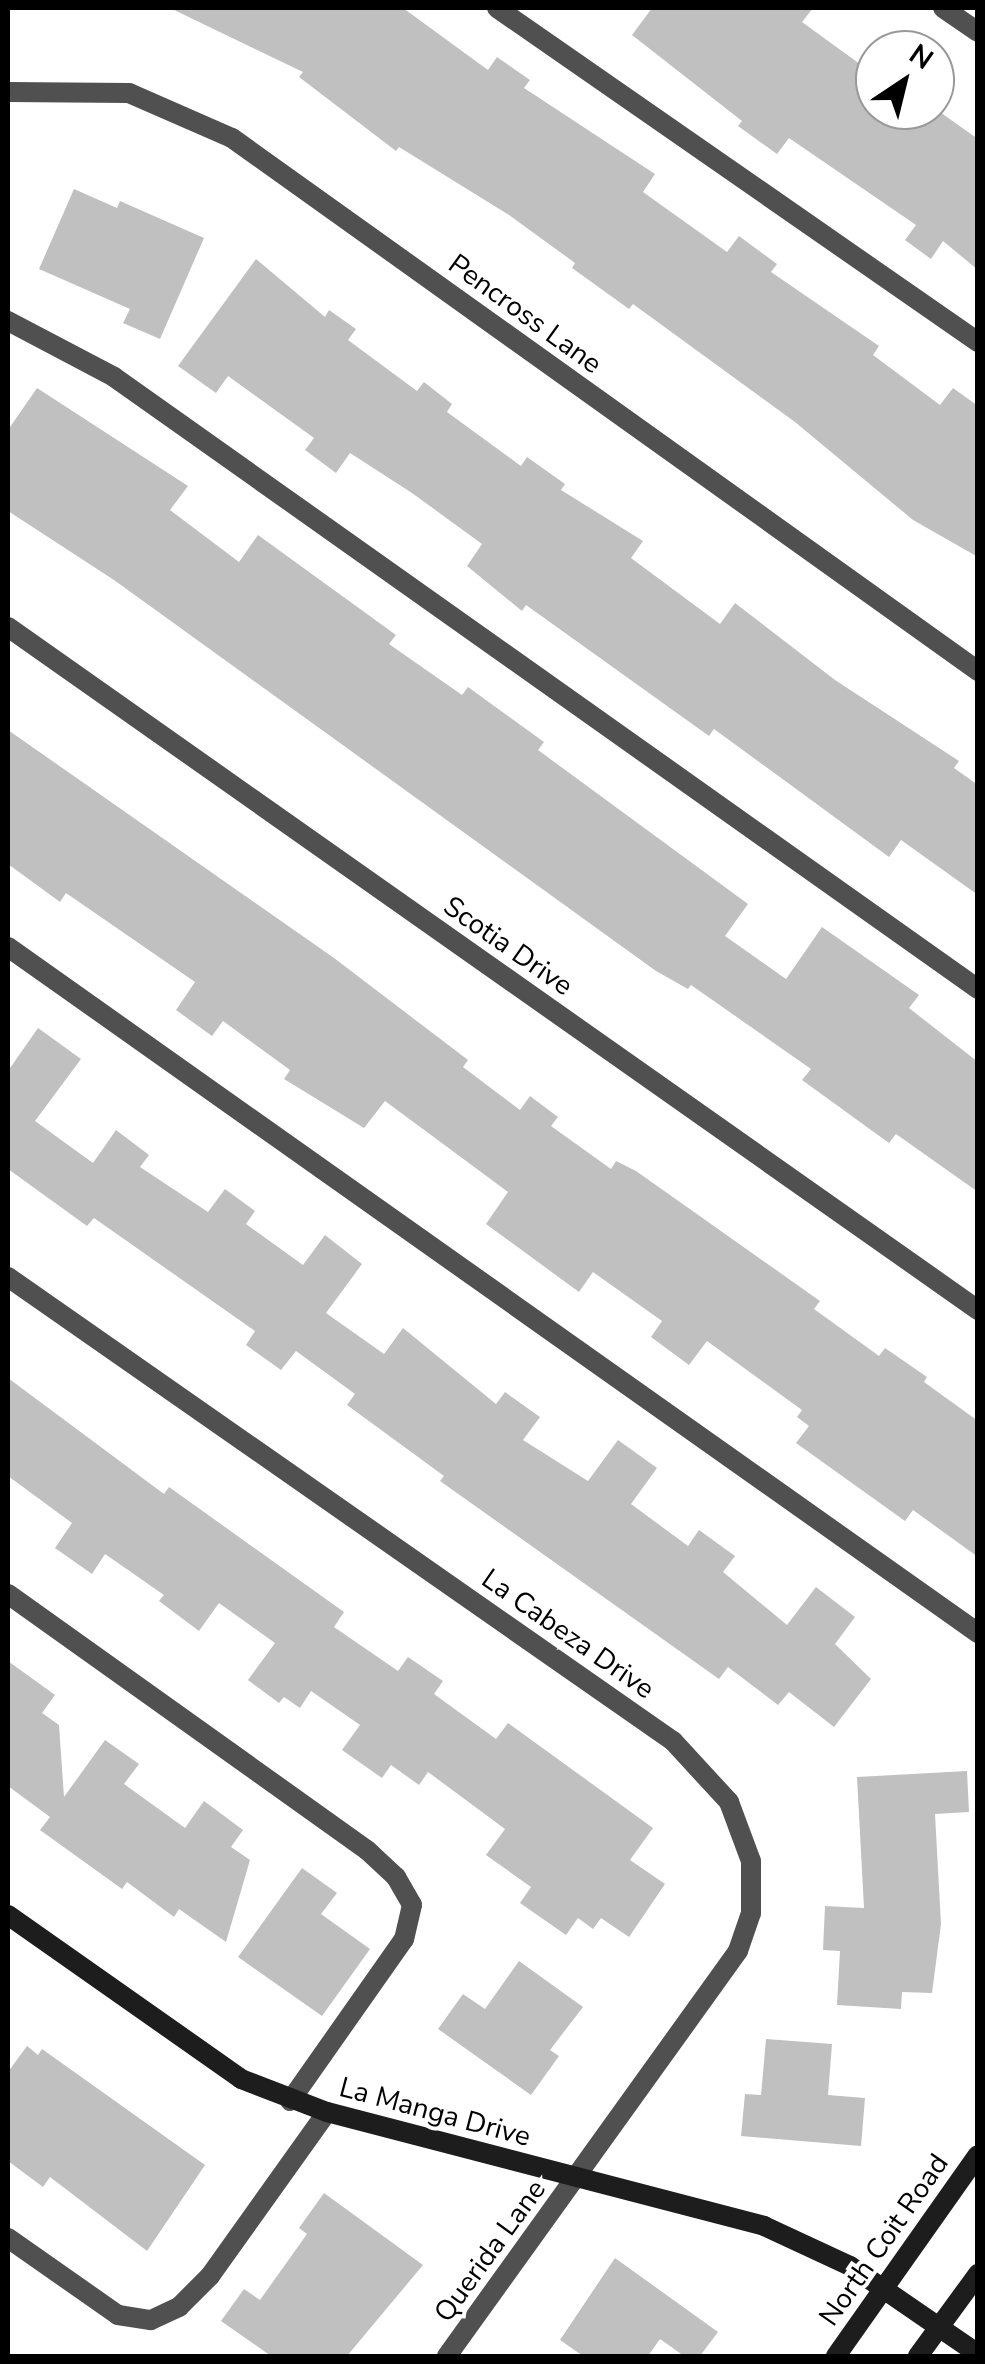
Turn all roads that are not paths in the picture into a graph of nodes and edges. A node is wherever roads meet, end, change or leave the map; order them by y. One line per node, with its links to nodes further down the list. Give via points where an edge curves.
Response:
1 (496, 8): 6 (street)
2 (942, 8): 3 (street)
3 (978, 32)
4 (8, 92): 8 (street, Pencross Lane, via 129,93 232,138)
5 (8, 322): 10 (street, via 114,377)
6 (978, 342)
7 (8, 626): 12 (street, Scotia Drive)
8 (978, 671)
9 (8, 947): 14 (street)
10 (978, 989)
11 (8, 1278): 19 (street, La Cabeza Drive, via 673,1741 729,1802 752,1860 752,1913 738,1950)
12 (978, 1310)
13 (8, 1594): 16 (street, via 367,1850 396,1877 412,1905 404,1939)
14 (978, 1634)
15 (8, 1915): 16 (street, La Manga Drive, via 241,2079)
16 (290, 2101): 17 (street, La Manga Drive)
17 (328, 2112): 19 (street, La Manga Drive); 20 (street, via 210,2276 178,2307 151,2320 118,2315)
18 (978, 2154): 22 (street, North Coit Road)
19 (577, 2177): 22 (street, La Manga Drive, via 764,2226 824,2252); 25 (street, Querida Lane)
20 (8, 2238)
21 (978, 2274): 23 (street)
22 (883, 2290): 23 (street, La Manga Drive); 26 (street, North Coit Road)
23 (939, 2327): 24 (street, La Manga Drive); 27 (street)
24 (978, 2354)
25 (447, 2356)
26 (836, 2356)
27 (918, 2356)

